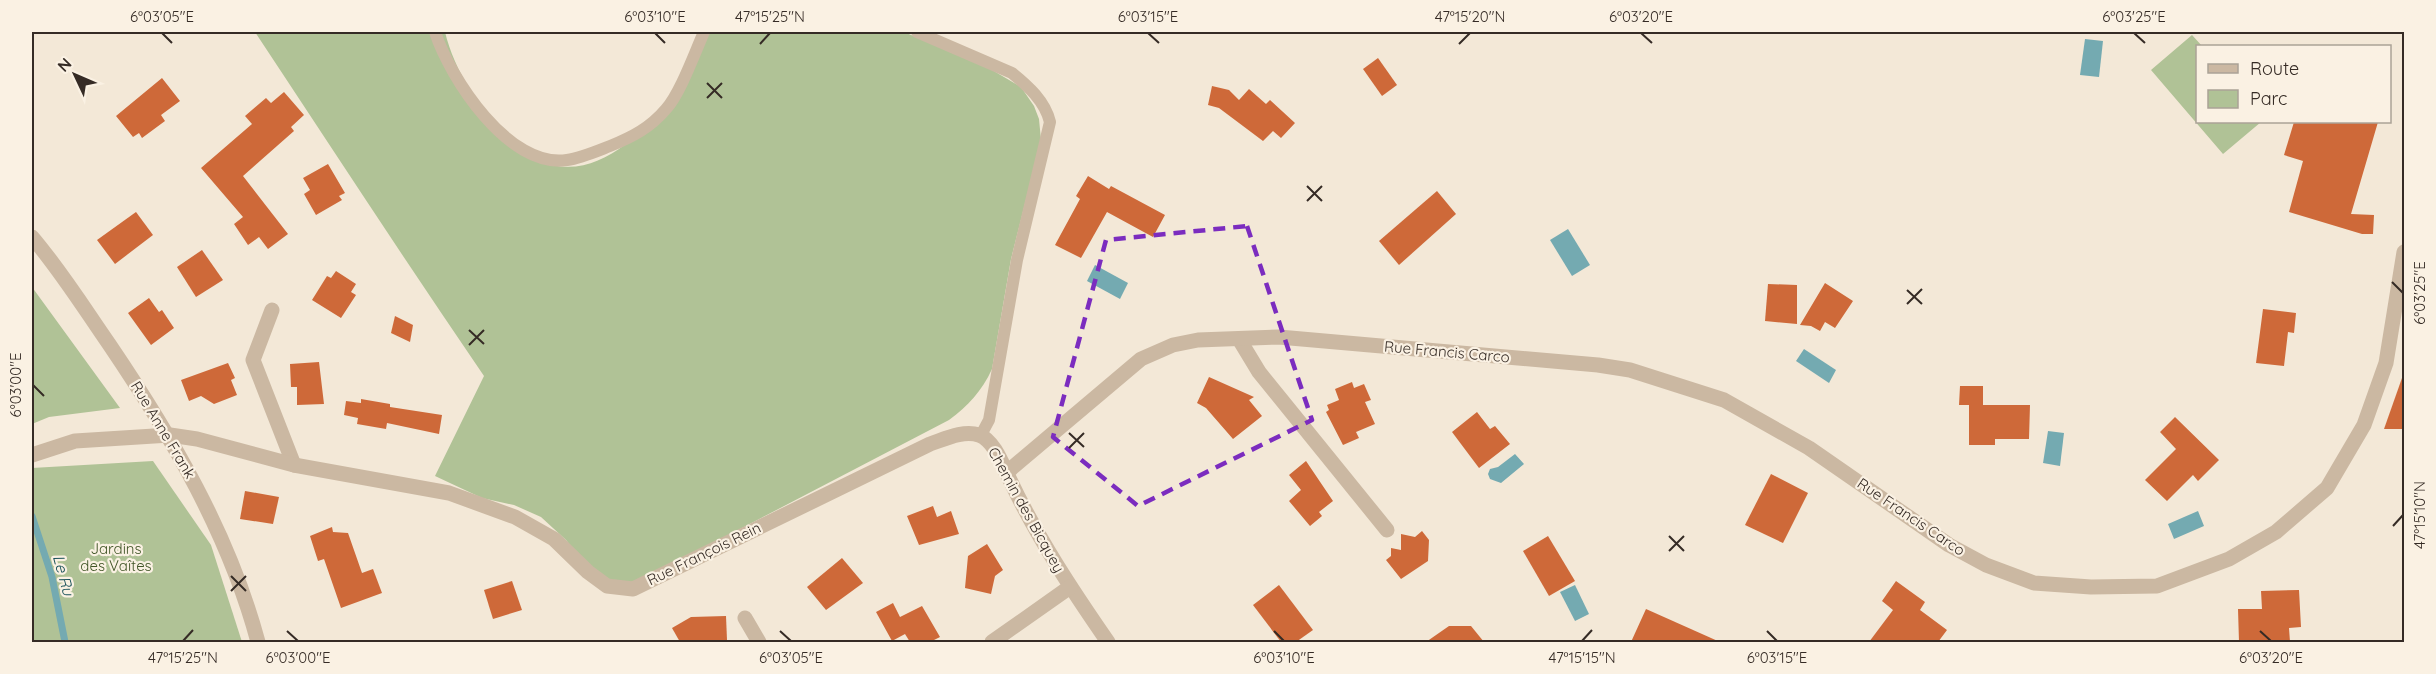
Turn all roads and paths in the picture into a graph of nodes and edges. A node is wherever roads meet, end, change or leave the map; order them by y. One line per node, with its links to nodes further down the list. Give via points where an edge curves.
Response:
1 (435, 32): 2 (lane, via 459,84 486,118 520,150 547,159 566,160 640,134 668,108)
2 (704, 32)
3 (917, 32): 9 (lane, via 1012,73 1047,110 1050,122 1017,260 988,420)
4 (32, 237): 8 (street, Rue Anne Frank)
5 (2404, 252): 7 (street, Rue Francis Carco, via 2386,363 2364,425 2327,488 2276,532 2229,559 2157,586 2034,583 1986,565 1949,545 1809,448 1724,400 1630,370 1279,337)
6 (272, 310): 11 (street, via 253,360)
7 (1239, 339): 12 (street, Rue Francis Carco, via 1173,345 1141,359); 13 (street, via 1259,372)
8 (170, 435): 10 (street, Rue François Rein, via 75,441); 11 (street, Rue François Rein); 16 (street, Rue Anne Frank, via 208,508)
9 (981, 435): 11 (street, Rue François Rein, via 964,433 930,444 633,589 607,586 554,538 515,517 460,497); 12 (street, Chemin des Bicquey, via 993,447)
10 (32, 455)
11 (294, 465)
12 (1006, 473): 14 (street, Chemin des Bicquey)
13 (1387, 530)
14 (1070, 587): 18 (street, Chemin des Bicquey); 19 (street, Chemin des Bicquey)
15 (745, 618): 17 (street)
16 (258, 642)
17 (759, 642)
18 (992, 642)
19 (1108, 642)

